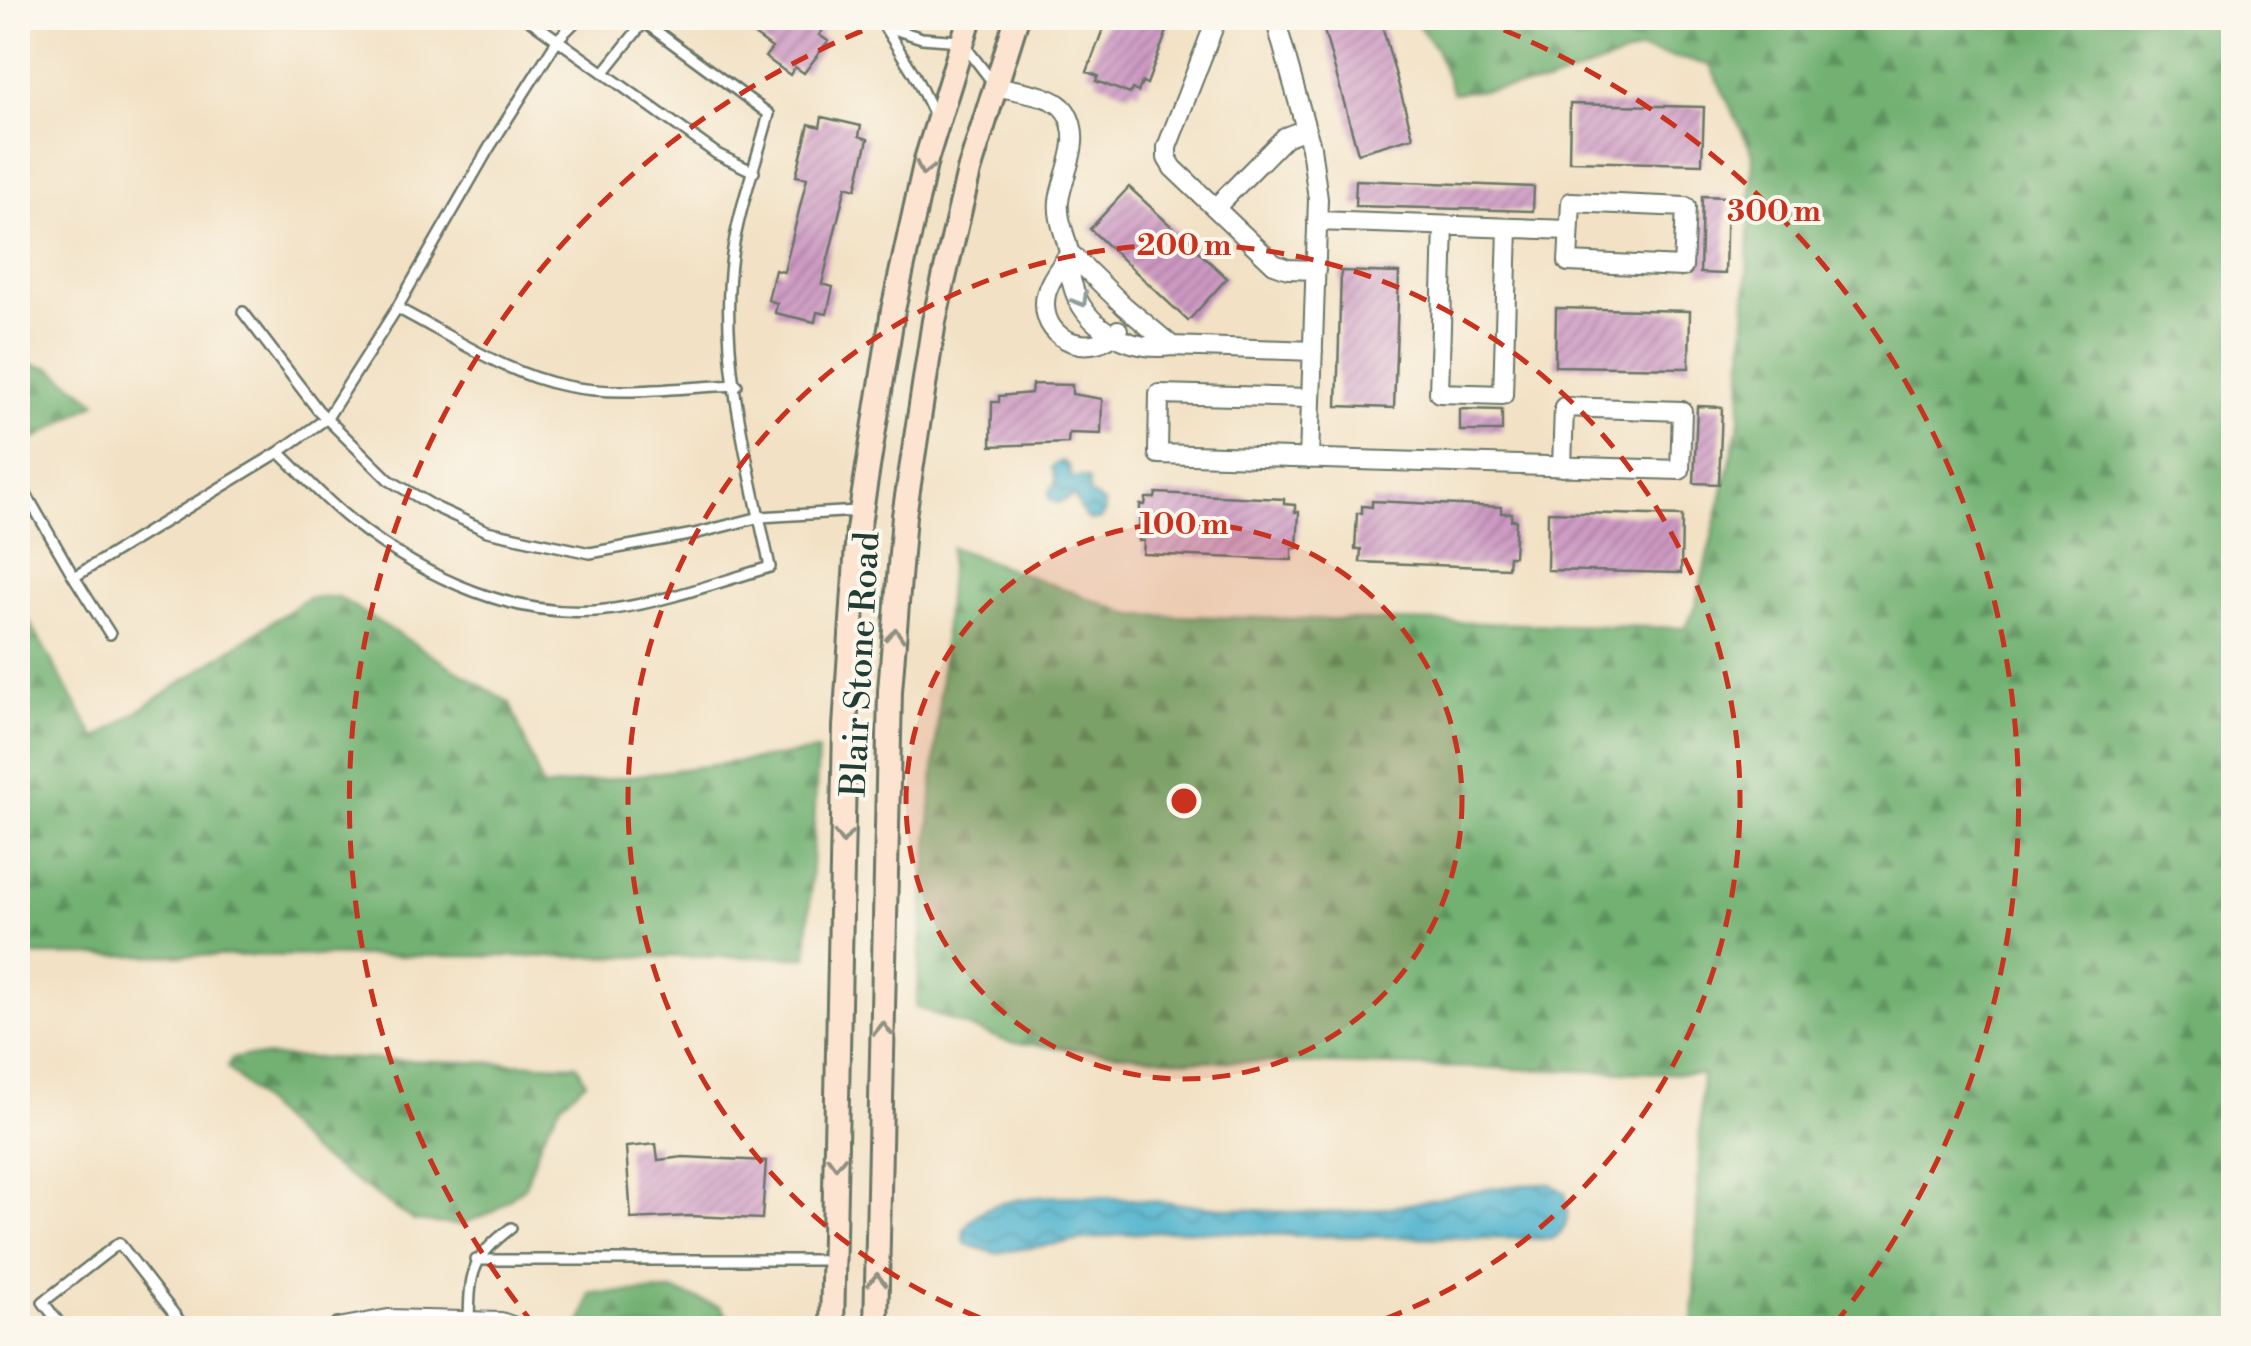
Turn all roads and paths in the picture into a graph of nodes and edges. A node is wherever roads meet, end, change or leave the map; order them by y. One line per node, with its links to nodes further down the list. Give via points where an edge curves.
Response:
1 (527, 18): 9 (lane)
2 (579, 18): 9 (lane)
3 (879, 18): 8 (lane)
4 (970, 18): 10 (main road, Blair Stone Road)
5 (1017, 18): 12 (main road, Blair Stone Road)
6 (1217, 18): 16 (street, via 1166,147 1173,168)
7 (1275, 18): 14 (street)
8 (887, 27): 10 (lane); 13 (lane)
9 (558, 39): 11 (lane); 23 (lane)
10 (961, 42): 12 (lane); 13 (main road, Blair Stone Road)
11 (604, 72): 15 (lane, via 716,154); 15 (lane, via 644,22 769,114)
12 (996, 86): 21 (street, via 1046,100 1068,114 1073,142 1058,214); 49 (main road, Blair Stone Road, one-way to 12, via 890,692 904,516 934,321)
13 (938, 122): 36 (main road, Blair Stone Road, one-way to 36, via 892,310)
14 (1306, 129): 16 (street, via 1285,137); 17 (street)
15 (754, 172): 29 (lane, via 732,253 728,317)
16 (1216, 208): 22 (street, via 1274,264)
17 (1317, 221): 18 (street); 22 (street)
18 (1444, 226): 19 (street); 19 (street, via 1439,393 1504,395)
19 (1508, 228): 20 (street)
20 (1569, 230): 20 (street, via 1570,202 1686,207 1683,267 1568,262)
21 (1070, 253): 25 (street); 26 (street, one-way to 26, via 1072,284 1085,309); 26 (street, via 1048,287 1052,328 1078,344)
22 (1316, 270): 28 (street)
23 (397, 308): 29 (lane, via 520,371 567,386); 31 (lane)
24 (243, 312): 31 (lane)
25 (1133, 313): 26 (street); 27 (street)
26 (1114, 336): 27 (street, via 1144,348)
27 (1172, 346): 28 (street)
28 (1313, 351): 30 (street)
29 (737, 385): 37 (lane)
30 (1312, 398): 33 (street); 33 (street, via 1160,394 1158,454)
31 (327, 418): 32 (lane); 37 (lane, via 390,480 435,507 487,531 553,547 622,549)
32 (279, 452): 37 (lane, via 352,521 424,568 492,600 544,610 612,609 770,567); 38 (lane)
33 (1309, 458): 34 (street)
34 (1562, 467): 34 (street, via 1680,470 1682,411 1564,407)
35 (18, 480): 38 (lane)
36 (861, 510): 37 (lane); 42 (main road, Blair Stone Road, one-way to 42, via 845,727)
37 (760, 517)
38 (74, 577): 39 (lane)
39 (110, 634)
40 (511, 1228): 41 (lane)
41 (476, 1260): 42 (lane); 43 (lane)
42 (834, 1260): 48 (main road, Blair Stone Road)
43 (469, 1321): 44 (street); 47 (street, via 388,1319)
44 (516, 1327)
45 (63, 1328): 46 (lane, via 43,1302 120,1243)
46 (184, 1328)
47 (338, 1328)
48 (832, 1328)
49 (876, 1328)

